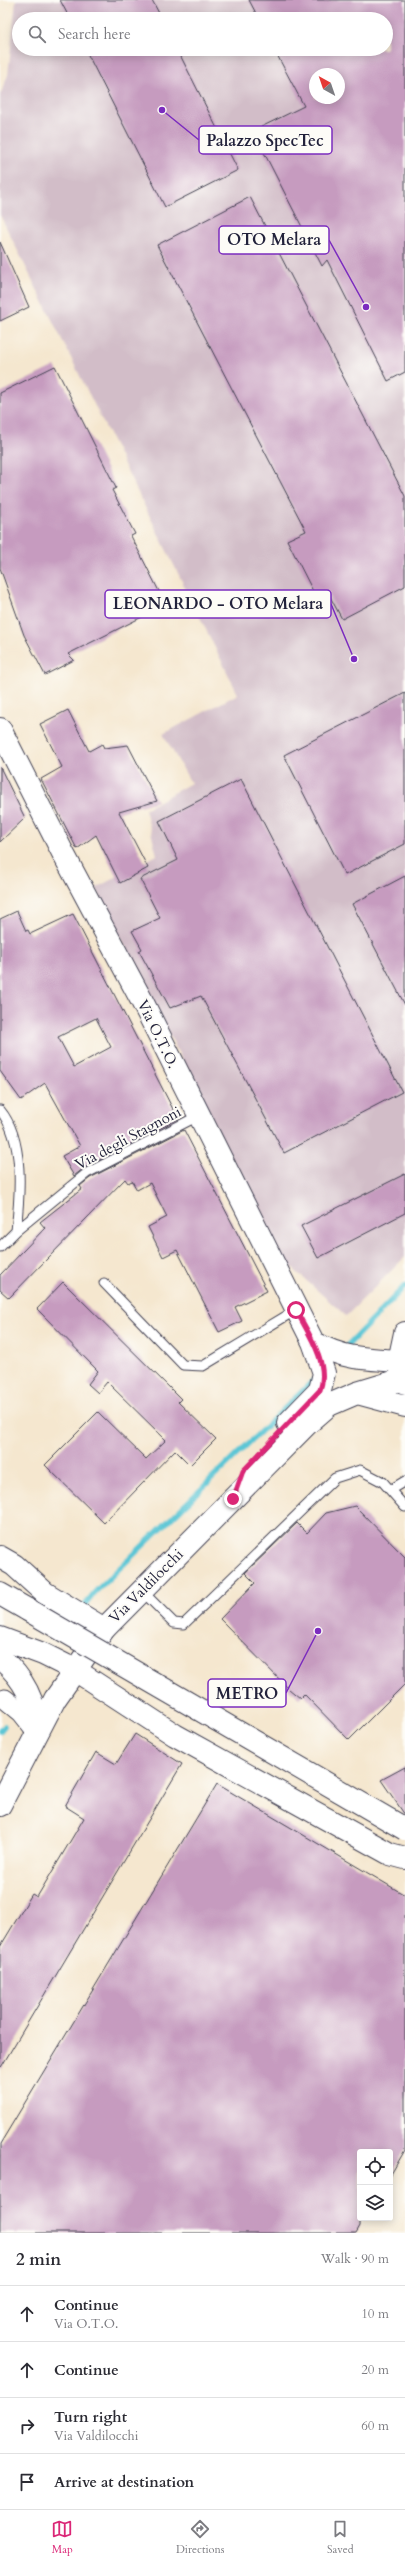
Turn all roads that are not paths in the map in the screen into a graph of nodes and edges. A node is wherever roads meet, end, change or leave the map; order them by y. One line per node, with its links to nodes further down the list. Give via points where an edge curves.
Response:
1 (0, 729): 3 (main road, Via O.T.O., via 142,1001)
2 (0, 1110): 4 (lane, via 6,1117 17,1154 21,1189)
3 (198, 1116): 4 (lane, Via degli Stagnoni, via 87,1173); 7 (main road, Via O.T.O.)
4 (16, 1231): 5 (lane, Via degli Stagnoni)
5 (0, 1247)
6 (104, 1282): 7 (lane, via 183,1365 196,1368 204,1366)
7 (296, 1310): 9 (main road, Via O.T.O.)
8 (405, 1333): 10 (main road)
9 (313, 1342): 10 (main road, via 332,1352); 11 (main road, Via O.T.O., via 324,1372)
10 (403, 1374): 12 (main road)
11 (320, 1390): 16 (main road, Via Valdilocchi, via 243,1471)
12 (357, 1393): 13 (main road); 16 (main road, via 329,1405)
13 (405, 1406)
14 (405, 1481): 15 (lane)
15 (390, 1490): 17 (lane); 19 (lane, via 383,1482 360,1470 334,1478 184,1624 174,1622)
16 (233, 1499): 19 (main road, Via Valdilocchi)
17 (405, 1507)
18 (0, 1557): 21 (main road, via 14,1565 45,1593)
19 (142, 1590): 21 (main road, Via Valdilocchi)
20 (0, 1594): 28 (main road, bridge)
21 (104, 1629): 24 (main road, Via Valdilocchi)
22 (0, 1638): 24 (main road, via 44,1654)
23 (0, 1658): 26 (main road, via 13,1670 32,1700)
24 (75, 1670): 26 (main road, Via Valdilocchi); 29 (main road, via 174,1735 390,1854)
25 (3, 1697): 26 (street, via 22,1713)
26 (37, 1732): 27 (main road, Via Valdilocchi)
27 (0, 1804)
28 (405, 1829)
29 (405, 1858)

